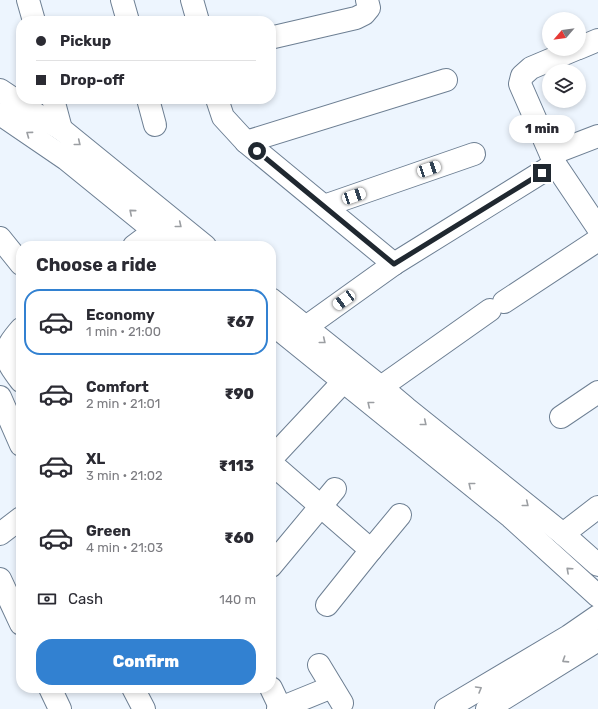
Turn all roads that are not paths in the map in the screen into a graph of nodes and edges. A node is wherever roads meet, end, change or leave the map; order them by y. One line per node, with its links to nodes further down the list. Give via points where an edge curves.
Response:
1 (28, 0): 5 (street)
2 (122, 0): 6 (street)
3 (192, 0): 7 (street)
4 (367, 0): 8 (street, via 369,8 356,18)
5 (33, 16)
6 (127, 16)
7 (197, 16)
8 (276, 37)
9 (598, 40): 10 (street)
10 (586, 45)
11 (559, 56): 25 (street, via 531,68 522,76 520,84)
12 (446, 80): 23 (street)
13 (0, 90): 14 (street)
14 (16, 101)
15 (21, 104): 21 (street)
16 (54, 104): 21 (street)
17 (149, 104): 20 (street)
18 (219, 104): 23 (street, via 224,117)
19 (0, 114): 28 (street, one-way to 19, via 66,158)
20 (155, 125)
21 (61, 129): 33 (street, one-way to 33)
22 (598, 136): 25 (street)
23 (246, 142): 26 (street)
24 (474, 154): 26 (street)
25 (553, 159): 27 (street); 35 (street)
26 (324, 206): 35 (street)
27 (598, 228)
28 (154, 231): 31 (street); 32 (street)
29 (0, 238): 34 (street)
30 (598, 240): 42 (street, via 497,306)
31 (141, 241)
32 (167, 241)
33 (199, 241)
34 (16, 258)
35 (394, 264): 38 (street)
36 (276, 303): 38 (street)
37 (276, 327): 41 (street)
38 (306, 327): 42 (street, one-way to 42)
39 (16, 335): 40 (street, via 7,346 6,356)
40 (16, 374)
41 (343, 382): 47 (street); 60 (street, one-way to 41, via 510,517)
42 (381, 387): 55 (street, one-way to 55)
43 (598, 392): 45 (street)
44 (0, 397): 46 (street)
45 (561, 417)
46 (16, 434)
47 (276, 454)
48 (276, 467): 50 (street)
49 (335, 489): 50 (street)
50 (320, 506): 56 (street); 57 (street)
51 (598, 507): 55 (street)
52 (400, 515): 56 (street)
53 (16, 522): 54 (street)
54 (0, 534)
55 (563, 534): 58 (street)
56 (371, 550): 61 (street)
57 (276, 560)
58 (598, 565)
59 (0, 580): 62 (street)
60 (598, 596)
61 (327, 605)
62 (16, 614)
63 (598, 616): 72 (street, one-way to 63)
64 (598, 640): 73 (street, one-way to 73)
65 (319, 665): 71 (street, via 337,695)
66 (52, 693): 69 (street)
67 (136, 693): 70 (street)
68 (273, 693): 71 (street)
69 (60, 709)
70 (144, 709)
71 (280, 709)
72 (446, 709)
73 (487, 709)

